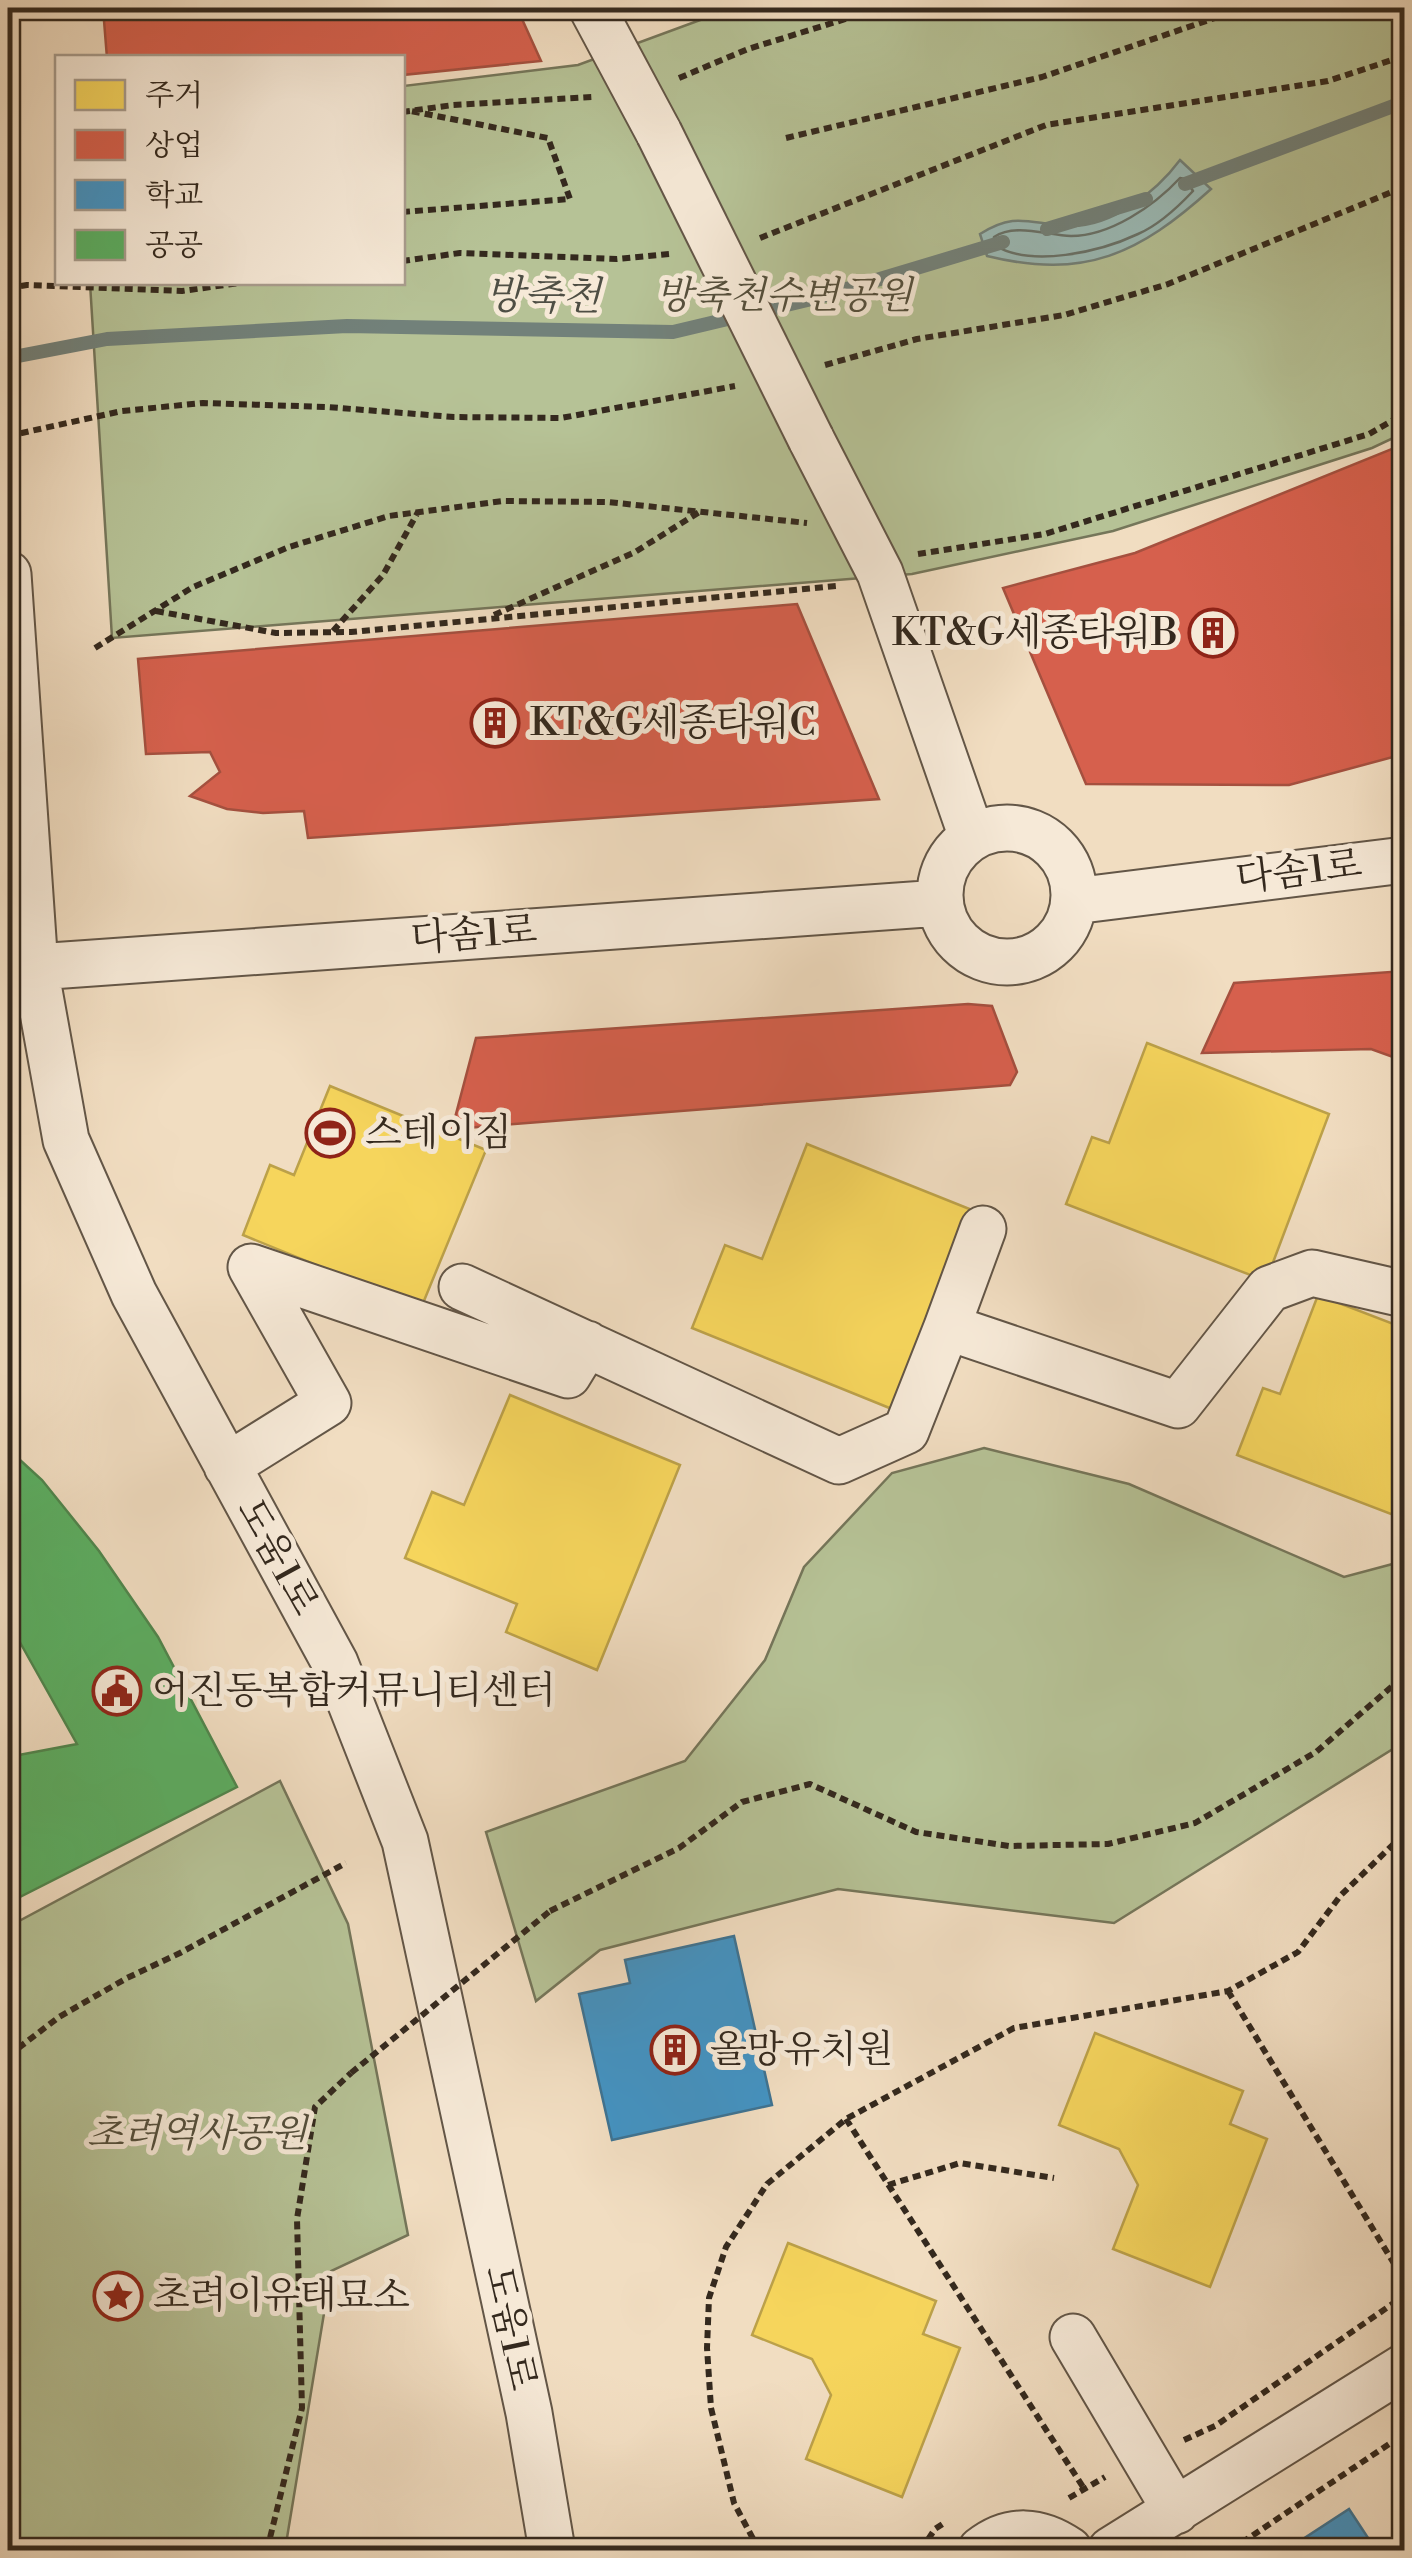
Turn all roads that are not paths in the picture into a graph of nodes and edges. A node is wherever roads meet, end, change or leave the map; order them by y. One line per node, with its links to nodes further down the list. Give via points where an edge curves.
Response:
1 (592, 8): 3 (street, bridge, via 880,572)
2 (8, 574): 7 (street, 도움1로)
3 (972, 838): 5 (street, via 1007,827 1050,842 1068,869); 6 (street, via 950,858)
4 (1404, 860): 5 (street, 다솜1로)
5 (1074, 901): 6 (street, via 1057,941 1020,962 977,956 959,943)
6 (940, 903): 7 (street, 다솜1로)
7 (21, 969): 13 (street, 도움1로, via 66,1140 134,1294)
8 (983, 1228): 11 (street)
9 (462, 1287): 12 (street)
10 (1404, 1294): 11 (street, via 1312,1273 1270,1289 1178,1405)
11 (947, 1326): 12 (street, via 906,1431 840,1460)
12 (588, 1344): 13 (street, via 568,1375 251,1267 328,1403)
13 (227, 1466): 17 (street, 도움1로, via 335,1663 405,1841 529,2413)
14 (1073, 2336): 16 (street)
15 (1404, 2367): 16 (street)
16 (1176, 2510): 20 (street)
17 (552, 2550)
18 (981, 2550): 19 (street, via 1011,2534 1032,2533)
19 (1069, 2550)
20 (1111, 2550)

